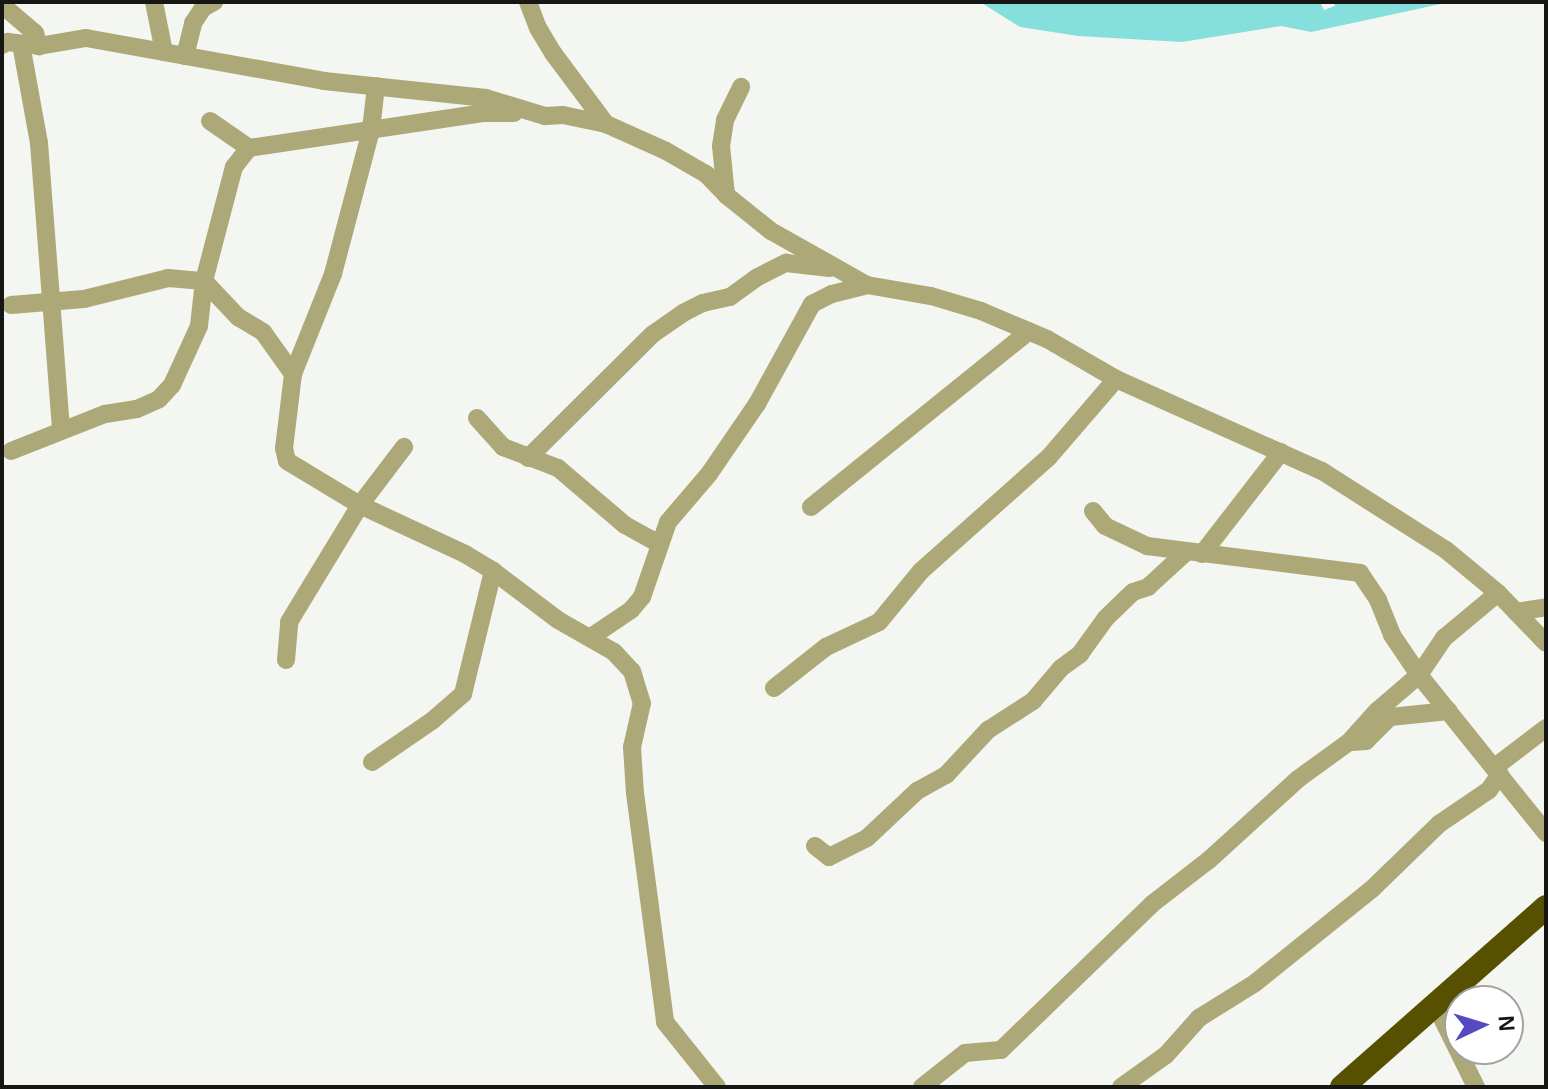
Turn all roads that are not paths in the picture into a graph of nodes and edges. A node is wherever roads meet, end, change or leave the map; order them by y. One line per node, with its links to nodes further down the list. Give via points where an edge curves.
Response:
1 (154, 2): 7 (street)
2 (214, 2): 8 (street, via 193,23)
3 (528, 2): 13 (street, via 553,53)
4 (2, 5): 6 (street, via 35,33)
5 (2, 45): 6 (street)
6 (30, 45): 7 (street, via 86,38); 20 (street)
7 (164, 52): 8 (street)
8 (185, 56): 9 (street)
9 (376, 86): 11 (street, via 486,98); 14 (street)
10 (741, 87): 16 (street, via 725,120 721,146)
11 (545, 116): 13 (street); 14 (street, via 484,113)
12 (210, 121): 15 (street)
13 (606, 124): 16 (street, via 706,174)
14 (371, 130): 15 (street); 23 (street, via 333,274)
15 (249, 148): 18 (street, via 234,167)
16 (726, 195): 17 (street, via 771,231)
17 (837, 269): 19 (street); 30 (street, via 786,263 730,297 683,313 653,334)
18 (204, 281): 20 (street, via 168,278); 23 (street, via 238,317 263,332); 26 (street, via 199,326 172,385 159,399)
19 (867, 285): 22 (street, via 931,296); 34 (street, via 812,304 757,404 668,522)
20 (52, 302): 21 (street); 26 (street)
21 (11, 305)
22 (1029, 331): 24 (street); 32 (street)
23 (293, 374): 31 (street, via 287,461)
24 (1116, 379): 29 (street); 44 (street, via 1049,457 921,571 879,622 826,647)
25 (477, 418): 30 (street, via 503,447)
26 (61, 429): 28 (street)
27 (404, 447): 31 (street)
28 (11, 451)
29 (1281, 452): 35 (street); 37 (street, via 1392,513)
30 (528, 458): 34 (street, via 558,468 625,525)
31 (360, 505): 36 (street); 42 (street, via 289,622)
32 (811, 507)
33 (1093, 511): 35 (street, via 1124,538)
34 (658, 543): 40 (street, via 642,597)
35 (1194, 553): 43 (street, via 1360,573); 51 (street, via 1133,592 1033,701 988,730 946,775 917,791 867,838 829,857)
36 (493, 571): 40 (street, via 558,620); 48 (street, via 463,694)
37 (1498, 593): 39 (street); 43 (street, via 1444,638)
38 (1546, 607): 39 (street)
39 (1516, 612): 41 (street)
40 (591, 637): 54 (street, via 614,652 639,684 642,703 632,747 635,793 665,1022)
41 (1546, 643)
42 (286, 660)
43 (1419, 675): 45 (street); 47 (street)
44 (774, 688)
45 (1449, 711): 47 (street, via 1390,717 1366,741); 49 (street)
46 (1546, 728): 49 (street)
47 (1349, 742): 55 (street, via 1152,904 1001,1050 965,1053)
48 (372, 762)
49 (1497, 771): 50 (street); 56 (street, via 1489,790 1439,824 1373,888 1255,983 1199,1018 1166,1055)
50 (1546, 833)
51 (815, 846)
52 (1546, 907): 53 (highway)
53 (1435, 1004): 57 (highway); 58 (street)
54 (717, 1087)
55 (922, 1087)
56 (1121, 1087)
57 (1342, 1087)
58 (1476, 1087)

